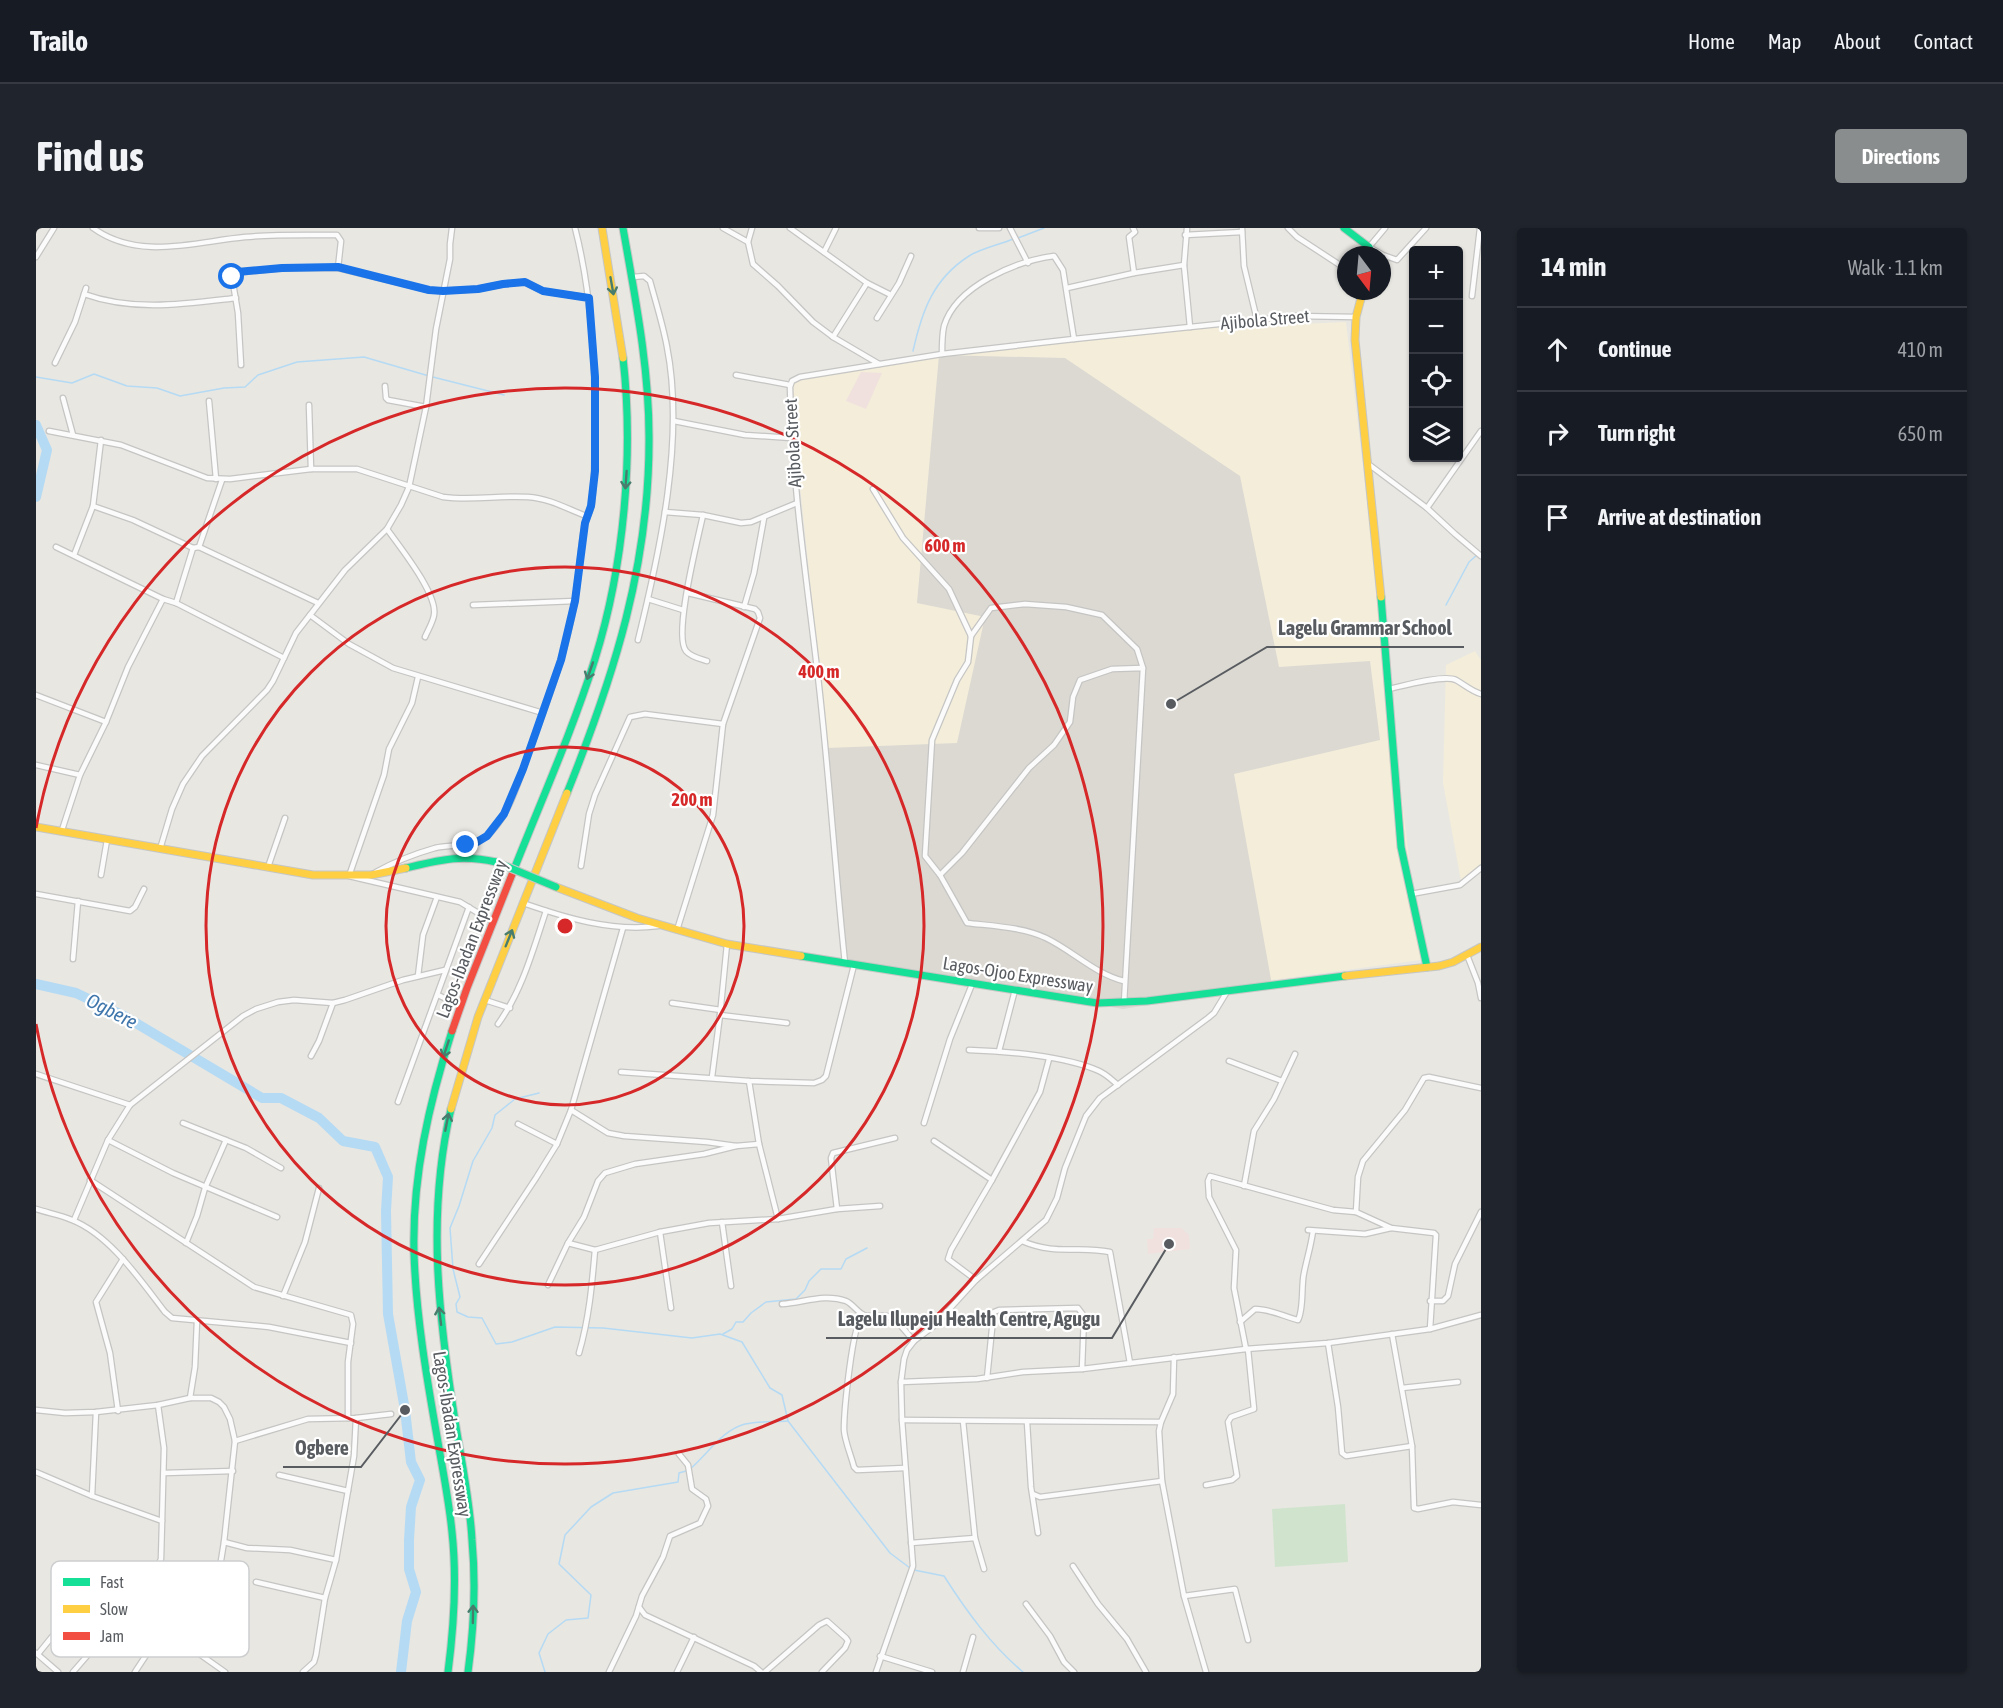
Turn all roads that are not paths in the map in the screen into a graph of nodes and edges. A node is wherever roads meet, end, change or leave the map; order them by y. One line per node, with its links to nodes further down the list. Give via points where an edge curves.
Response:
1 (54, 228): 28 (street)
2 (93, 228): 33 (street, via 114,240 155,248 276,234 337,235 341,241)
3 (452, 228): 39 (street)
4 (575, 228): 44 (street)
5 (602, 228): 131 (main road, Lagos-Ibadan Expressway, one-way to 131, via 616,305 626,400 627,468 617,560 606,616 572,725)
6 (623, 228): 35 (main road, Lagos-Ibadan Expressway)
7 (723, 228): 23 (street)
8 (752, 228): 23 (street)
9 (789, 228): 26 (street)
10 (836, 228): 26 (street)
11 (979, 228): 12 (street)
12 (999, 228)
13 (1010, 228): 30 (street)
14 (1134, 228): 34 (street, via 1129,237)
15 (1187, 228): 22 (street)
16 (1288, 228): 31 (street)
17 (1344, 228): 24 (main road)
18 (1385, 228): 25 (street)
19 (1426, 228): 29 (street, via 1397,260)
20 (1480, 228): 42 (street)
21 (1242, 230): 22 (street); 48 (street, via 1244,266)
22 (1185, 235): 32 (street)
23 (748, 242): 50 (street, via 753,264)
24 (1368, 246)
25 (1370, 246)
26 (825, 252): 36 (street)
27 (911, 256): 41 (street)
28 (36, 257)
29 (1391, 258)
30 (1028, 263): 38 (street, via 1054,256 1063,270); 52 (street, via 972,287 945,325)
31 (1337, 263)
32 (1184, 265): 34 (street); 49 (street)
33 (338, 267): 39 (street); 43 (street, via 234,273)
34 (1134, 273): 38 (street)
35 (632, 277): 63 (street, via 644,276 650,281 667,346); 128 (main road, Lagos-Ibadan Expressway, via 643,348 649,439 633,588 613,669)
36 (867, 283): 41 (street); 50 (street)
37 (86, 288): 40 (street)
38 (1066, 288): 51 (street)
39 (443, 291): 44 (street, via 525,282 543,291); 62 (street)
40 (84, 294): 43 (street, via 114,302 166,306); 53 (street)
41 (891, 295): 47 (street)
42 (1472, 296)
43 (236, 298): 55 (street)
44 (589, 298): 79 (street, via 595,377 595,471)
45 (1361, 300): 46 (main road)
46 (1356, 317): 48 (street, Ajibola Street); 69 (main road)
47 (877, 318)
48 (1257, 320): 49 (street, Ajibola Street)
49 (1190, 327): 51 (street, Ajibola Street)
50 (832, 337): 54 (street)
51 (1074, 339): 52 (street, Ajibola Street)
52 (942, 354): 54 (street, Ajibola Street)
53 (55, 363)
54 (879, 364): 57 (street, Ajibola Street, via 800,376)
55 (241, 365)
56 (736, 375): 57 (street)
57 (790, 385): 67 (street, Ajibola Street)
58 (385, 386): 62 (street, via 388,400)
59 (63, 398): 66 (street)
60 (209, 401): 71 (street)
61 (309, 405): 70 (street)
62 (426, 407): 72 (street)
63 (674, 421): 67 (street, via 745,435); 77 (street)
64 (1481, 431): 76 (street)
65 (50, 432): 66 (street)
66 (73, 435): 68 (street)
67 (791, 438): 74 (street, Ajibola Street)
68 (101, 440): 71 (street, via 132,448 196,475); 75 (street)
69 (1366, 463): 76 (street); 103 (main road)
70 (311, 470): 71 (street); 72 (street, via 357,469)
71 (219, 479): 83 (street)
72 (409, 487): 79 (street, via 456,499 540,498); 81 (street)
73 (873, 489): 96 (street, via 903,538 949,589)
74 (797, 503): 80 (street); 139 (street, Ajibola Street)
75 (93, 506): 83 (street); 84 (street)
76 (1427, 508): 85 (street)
77 (665, 512): 78 (street); 88 (street)
78 (703, 515): 80 (street, via 741,523); 86 (street)
79 (586, 516): 89 (street)
80 (764, 518): 93 (street)
81 (387, 529): 91 (street); 97 (street, via 413,565 435,606)
82 (56, 547): 84 (street)
83 (196, 548): 90 (street); 91 (street)
84 (74, 555): 87 (street)
85 (1481, 556)
86 (688, 593): 93 (street); 94 (street)
87 (163, 598): 90 (street); 107 (street)
88 (648, 599): 94 (street); 98 (street)
89 (575, 601): 92 (street); 106 (street)
90 (176, 603): 99 (street)
91 (318, 603): 95 (street)
92 (473, 605)
93 (744, 607): 108 (street, via 754,609 760,618)
94 (683, 610): 100 (street, via 682,645 690,654)
95 (310, 615): 99 (street); 102 (street, via 378,661)
96 (971, 636): 101 (street, via 991,608 1026,604 1066,607 1102,615 1137,649); 121 (street, via 968,662 932,740 925,856)
97 (425, 637)
98 (638, 640)
99 (284, 658): 115 (street, via 267,690 202,756 183,784)
100 (707, 661)
101 (1143, 668): 121 (street, via 1112,669 1080,680 1070,722 1054,746 1029,768); 144 (street)
102 (418, 677): 106 (street); 122 (street, via 412,703 389,749 384,775)
103 (1389, 689): 104 (street, via 1427,680 1454,679); 125 (main road, via 1401,847)
104 (1481, 694)
105 (36, 695): 107 (street)
106 (543, 713): 120 (street, via 504,814 487,836 466,845 436,848 405,858)
107 (106, 722): 110 (street)
108 (723, 724): 116 (street, via 645,714 630,717 595,795); 134 (street, via 713,816)
109 (36, 765): 110 (street)
110 (80, 775): 113 (street)
111 (285, 818): 117 (street)
112 (36, 827): 113 (main road, Lagos-Ojoo Expressway)
113 (62, 830): 114 (main road, Lagos-Ojoo Expressway)
114 (107, 840): 115 (main road, Lagos-Ojoo Expressway); 119 (street)
115 (160, 850): 117 (main road, Lagos-Ojoo Expressway)
116 (581, 866)
117 (268, 867): 122 (main road, Lagos-Ojoo Expressway)
118 (1481, 867): 125 (street, via 1460,885)
119 (102, 875)
120 (371, 875): 122 (main road, Lagos-Ojoo Expressway); 132 (main road, Lagos-Ojoo Expressway, bridge, via 456,856 479,858)
121 (940, 875): 144 (street, via 967,924 1045,937 1108,977)
122 (349, 876): 126 (street)
123 (144, 889): 127 (street, via 130,911)
124 (36, 894): 127 (street)
125 (1411, 894): 141 (main road)
126 (437, 897): 129 (street); 143 (street, via 423,935)
127 (78, 902): 138 (street)
128 (523, 903): 130 (street); 150 (main road, Lagos-Ibadan Expressway, one-way to 128)
129 (469, 907): 131 (street); 142 (street)
130 (546, 911): 133 (street); 155 (street)
131 (493, 922): 154 (main road, Lagos-Ibadan Expressway)
132 (662, 925): 133 (street); 134 (main road, Lagos-Ojoo Expressway)
133 (623, 928): 174 (street)
134 (677, 930): 135 (main road, Lagos-Ojoo Expressway)
135 (727, 944): 139 (main road, Lagos-Ojoo Expressway); 156 (street)
136 (1481, 947): 137 (main road, Lagos-Ojoo Expressway)
137 (1467, 955): 141 (main road, Lagos-Ojoo Expressway); 149 (street)
138 (73, 960)
139 (845, 963): 140 (main road, Lagos-Ojoo Expressway)
140 (855, 965): 145 (main road, Lagos-Ojoo Expressway); 168 (street, via 826,1076 814,1083)
141 (1426, 967): 147 (main road, Lagos-Ojoo Expressway)
142 (445, 970): 143 (street); 148 (street)
143 (418, 976): 151 (street)
144 (1124, 981): 153 (street)
145 (973, 982): 146 (main road, Lagos-Ojoo Expressway); 176 (street, via 950,1039)
146 (1015, 989): 153 (main road, Lagos-Ojoo Expressway); 160 (street)
147 (1228, 990): 153 (main road, Lagos-Ojoo Expressway); 170 (street, via 1214,1013)
148 (438, 994): 154 (street); 172 (street)
149 (1481, 998)
150 (485, 999): 155 (street); 291 (main road, Lagos-Ibadan Expressway, one-way to 150, via 473,1619 472,1531 440,1318 435,1245 439,1175 450,1110)
151 (333, 1003): 162 (street); 173 (street, via 294,1000 267,1005 243,1016)
152 (672, 1003): 156 (street)
153 (1124, 1004)
154 (461, 1006): 290 (main road, Lagos-Ibadan Expressway, one-way to 290, via 430,1105 414,1221 420,1332 454,1557)
155 (510, 1008): 158 (street)
156 (721, 1013): 157 (street); 167 (street)
157 (787, 1023)
158 (498, 1024)
159 (969, 1050): 160 (street)
160 (999, 1051): 163 (street)
161 (1295, 1054): 169 (street)
162 (311, 1056)
163 (1049, 1059): 170 (street, via 1079,1063 1102,1072); 187 (street, via 1040,1092)
164 (1229, 1061): 169 (street)
165 (621, 1072): 167 (street)
166 (36, 1074): 173 (street)
167 (712, 1077): 168 (street)
168 (749, 1081): 183 (street)
169 (1282, 1081): 188 (street, via 1254,1131)
170 (1118, 1085): 202 (street, via 1100,1098 1086,1116 1051,1212)
171 (1481, 1088): 194 (street, via 1424,1078 1405,1110 1363,1161)
172 (398, 1102)
173 (130, 1105): 179 (street)
174 (571, 1110): 182 (street); 184 (street, via 608,1133)
175 (183, 1123): 180 (street)
176 (924, 1123)
177 (518, 1124): 182 (street)
178 (895, 1138): 193 (street, via 832,1153)
179 (108, 1140): 186 (street); 189 (street)
180 (226, 1140): 185 (street); 189 (street)
181 (934, 1141): 187 (street)
182 (557, 1144): 207 (street)
183 (759, 1144): 184 (street); 197 (street)
184 (736, 1146): 204 (street, via 605,1173)
185 (281, 1168)
186 (90, 1180): 198 (street); 203 (street)
187 (993, 1180): 208 (street, via 948,1259)
188 (1244, 1186): 194 (street, via 1333,1210); 218 (street, via 1210,1176 1208,1181 1209,1197 1236,1250 1234,1288)
189 (205, 1188): 196 (street); 203 (street)
190 (319, 1188): 211 (street, via 305,1242)
191 (880, 1206): 193 (street)
192 (36, 1209): 198 (street)
193 (837, 1209): 197 (street)
194 (1356, 1212): 200 (street)
195 (1481, 1212): 212 (street, via 1455,1264 1448,1296 1443,1301)
196 (277, 1217)
197 (778, 1219): 199 (street)
198 (74, 1220): 206 (street)
199 (722, 1222): 201 (street); 210 (street)
200 (1391, 1228): 212 (street, via 1436,1235); 218 (street, via 1365,1234 1310,1231 1298,1320 1266,1308 1255,1309)
201 (660, 1232): 205 (street); 214 (street)
202 (1023, 1242): 208 (street); 227 (street, via 1054,1251 1110,1252)
203 (186, 1243): 211 (street, via 254,1287)
204 (568, 1243): 205 (street); 209 (street)
205 (595, 1250): 225 (street, via 586,1328)
206 (123, 1259): 217 (street, via 172,1318); 236 (street, via 96,1302 110,1353)
207 (479, 1264)
208 (976, 1280): 221 (street, via 934,1326)
209 (548, 1285)
210 (731, 1286)
211 (284, 1296): 222 (street, via 351,1315)
212 (1430, 1301): 219 (street)
213 (782, 1304): 215 (street, via 812,1298 835,1299 851,1303)
214 (671, 1308)
215 (863, 1315): 221 (street, via 894,1319); 248 (street, via 851,1357 845,1435 857,1470)
216 (1481, 1315): 219 (street)
217 (197, 1321): 222 (street, via 269,1327); 233 (street)
218 (1240, 1322): 224 (street)
219 (1430, 1329): 220 (street)
220 (1392, 1334): 223 (street); 232 (street)
221 (914, 1341): 230 (street, via 904,1359)
222 (351, 1343): 239 (street)
223 (1328, 1343): 224 (street); 246 (street, via 1342,1453 1346,1456)
224 (1247, 1349): 226 (street); 254 (street, via 1254,1409 1231,1417 1228,1422 1237,1476)
225 (579, 1353)
226 (1174, 1357): 227 (street); 244 (street, via 1173,1394)
227 (1130, 1363): 228 (street)
228 (1082, 1369): 229 (street); 229 (street, via 1084,1316 1078,1308 999,1310 994,1312)
229 (987, 1378): 230 (street)
230 (901, 1382): 241 (street)
231 (1458, 1382): 232 (street)
232 (1402, 1388): 246 (street)
233 (190, 1398): 234 (street); 245 (street, via 219,1401 230,1419)
234 (159, 1405): 236 (street); 251 (street)
235 (36, 1410): 237 (street)
236 (117, 1410): 237 (street)
237 (96, 1412): 257 (street)
238 (391, 1414): 240 (street)
239 (348, 1418): 240 (street); 245 (street, via 308,1419)
240 (356, 1418): 255 (street)
241 (902, 1420): 242 (street); 248 (street)
242 (963, 1421): 243 (street); 261 (street)
243 (1027, 1422): 244 (street); 256 (street)
244 (1161, 1422): 253 (street)
245 (235, 1441): 249 (street)
246 (1412, 1446): 258 (street, via 1414,1508 1453,1502)
247 (679, 1454): 273 (street, via 688,1465 692,1489 706,1499 708,1506 700,1523 670,1536)
248 (905, 1468): 263 (street)
249 (233, 1471): 251 (street); 262 (street)
250 (36, 1472): 257 (street)
251 (164, 1473): 259 (street)
252 (279, 1475): 255 (street)
253 (1162, 1481): 256 (street, via 1040,1497); 270 (street)
254 (1206, 1485)
255 (348, 1491): 264 (street)
256 (1033, 1494): 260 (street)
257 (92, 1496): 259 (street)
258 (1480, 1503)
259 (162, 1521): 265 (street)
260 (1038, 1533)
261 (975, 1538): 263 (street); 268 (street)
262 (224, 1542): 264 (street); 266 (street)
263 (911, 1543): 281 (street, via 911,1576)
264 (336, 1560): 271 (street)
265 (160, 1561)
266 (221, 1561)
267 (1072, 1566): 300 (street, via 1127,1639)
268 (984, 1569)
269 (256, 1582): 271 (street)
270 (1184, 1596): 279 (street, via 1235,1589); 301 (street)
271 (325, 1598): 289 (street, via 314,1662)
272 (1026, 1604): 299 (street)
273 (639, 1607): 274 (street); 275 (street)
274 (645, 1615): 275 (street); 277 (street)
275 (636, 1616): 292 (street)
276 (51, 1637): 280 (street)
277 (694, 1637): 293 (street); 294 (street)
278 (973, 1637): 298 (street)
279 (1248, 1640)
280 (37, 1654): 285 (street)
281 (880, 1656): 296 (street); 297 (street)
282 (86, 1657): 286 (street)
283 (144, 1657): 287 (street)
284 (204, 1657): 288 (street)
285 (58, 1672)
286 (73, 1672)
287 (135, 1672)
288 (225, 1672)
289 (303, 1672)
290 (448, 1672)
291 (468, 1672)
292 (609, 1672)
293 (677, 1672)
294 (763, 1672): 295 (street, via 819,1624 827,1622 848,1641)
295 (822, 1672)
296 (876, 1672)
297 (932, 1672)
298 (963, 1672)
299 (1074, 1672)
300 (1146, 1672)
301 (1206, 1672)

